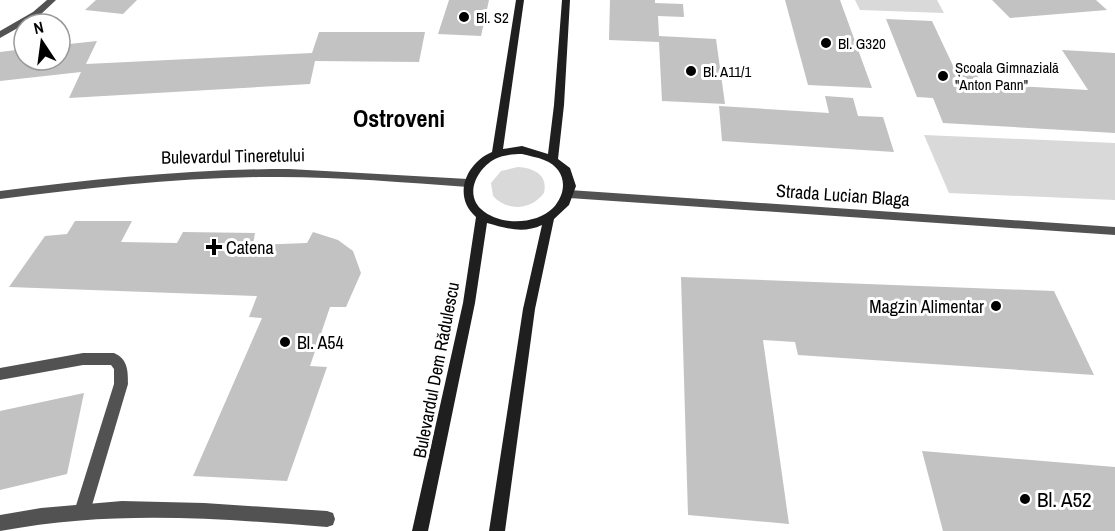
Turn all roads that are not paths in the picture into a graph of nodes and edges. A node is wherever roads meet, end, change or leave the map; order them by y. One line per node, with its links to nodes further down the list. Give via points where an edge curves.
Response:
1 (52, 0): 4 (street)
2 (520, 0): 5 (main road)
3 (566, 0): 6 (main road)
4 (0, 34)
5 (497, 154): 6 (main road, via 522,150); 7 (main road, via 480,164)
6 (553, 158): 8 (main road, via 569,176)
7 (468, 183): 9 (street, Bulevardul Tineretului, via 264,172 106,182); 10 (main road, via 469,201)
8 (569, 194): 11 (main road, via 559,211); 12 (street, Strada Lucian Blaga)
9 (0, 195)
10 (482, 216): 11 (main road, via 511,226); 17 (main road, Bulevardul Dem Rădulescu, via 470,303)
11 (549, 218): 18 (main road, via 529,309)
12 (1115, 231)
13 (0, 374): 14 (street, via 83,359 114,359 120,367 121,384)
14 (82, 512): 15 (street, via 160,507); 16 (street)
15 (327, 519)
16 (0, 522)
17 (420, 531)
18 (497, 531)

